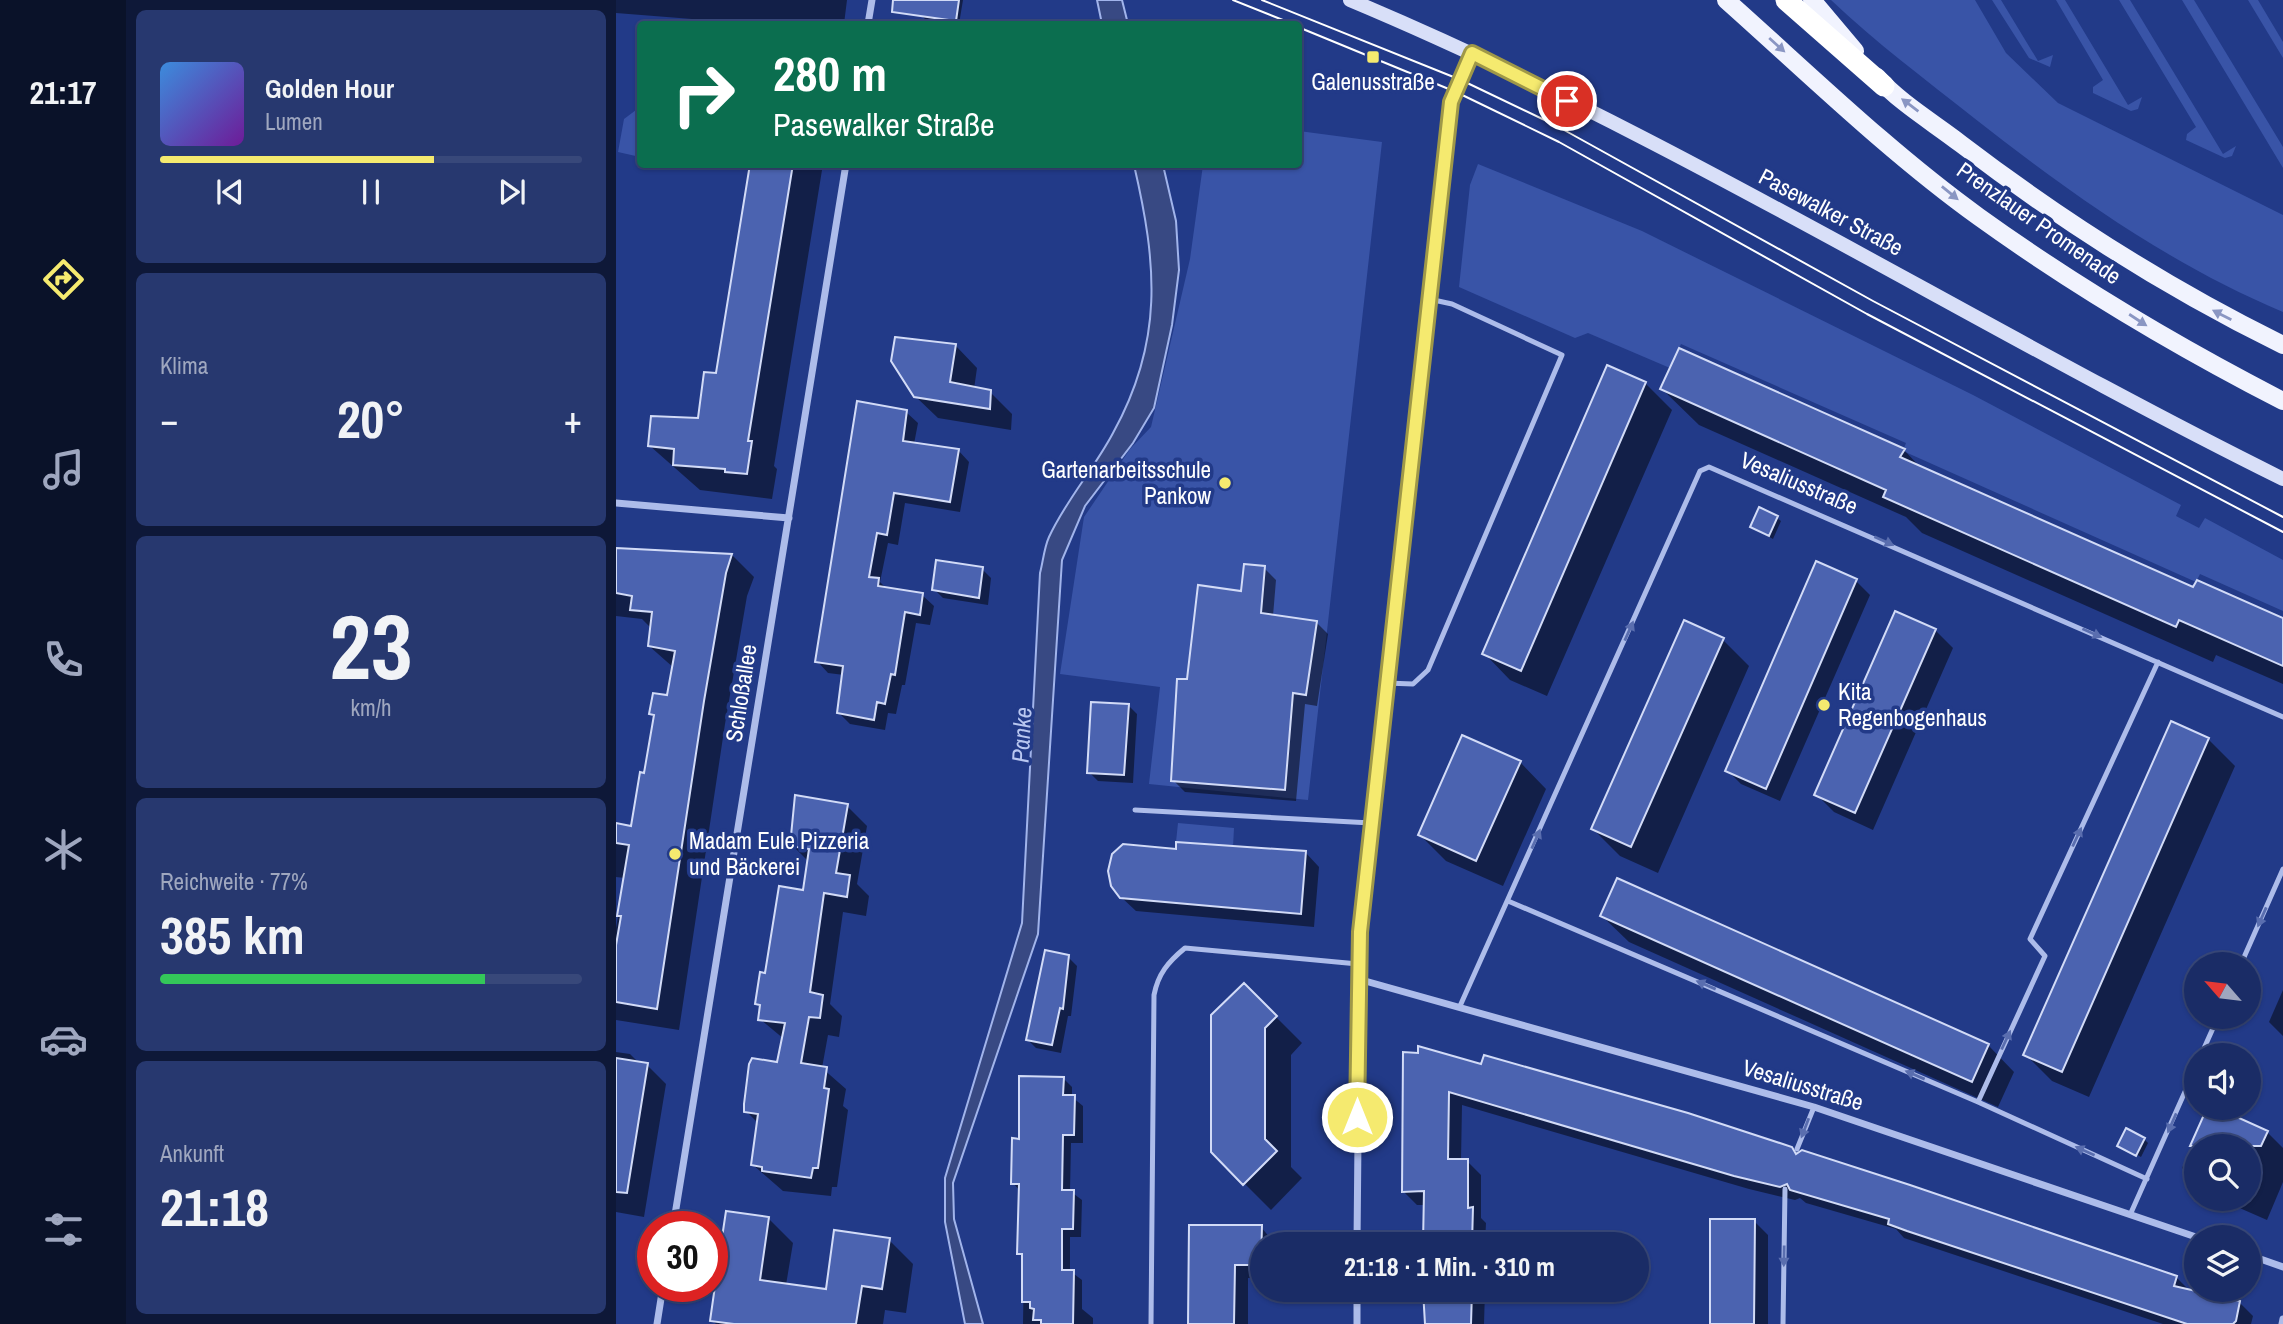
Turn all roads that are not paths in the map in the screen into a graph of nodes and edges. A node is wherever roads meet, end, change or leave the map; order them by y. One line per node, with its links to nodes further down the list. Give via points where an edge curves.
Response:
1 (872, 0): 7 (street)
2 (1350, 0): 6 (main road, Pasewalker Straße)
3 (1726, 0): 13 (main road, Prenzlauer Promenade, one-way to 13, via 1979,217 2192,355)
4 (1786, 0): 9 (highway)
5 (1812, 0): 9 (main road, Prenzlauer Promenade)
6 (1369, 4): 8 (main road, Pasewalker Straße)
7 (868, 21)
8 (1472, 53): 11 (street, via 1451,102); 14 (main road, Pasewalker Straße)
9 (1884, 86): 12 (main road, Prenzlauer Promenade, one-way to 9, via 2212,310 2105,245)
10 (845, 168): 16 (street, Schloßallee)
11 (1429, 299): 18 (street); 18 (lane, via 1452,304 1562,355 1428,670 1413,684)
12 (2283, 345)
13 (2283, 401)
14 (2283, 479)
15 (616, 503): 16 (street)
16 (789, 518): 34 (street, Schloßallee)
17 (2158, 662): 19 (lane, Vesaliusstraße); 23 (lane, Vesaliusstraße, one-way to 17, via 1700,471 1709,467); 29 (lane, one-way to 17, via 2045,956 2030,939)
18 (1385, 683): 21 (street)
19 (2283, 717)
20 (1135, 810): 21 (lane)
21 (1370, 823): 25 (street)
22 (2283, 869): 24 (lane, one-way to 24)
23 (1508, 901): 27 (lane, Vesaliusstraße); 29 (lane, Vesaliusstraße, one-way to 23)
24 (2246, 952)
25 (1359, 964): 26 (street); 44 (lane, via 1185,948 1157,978)
26 (1358, 979): 27 (street, Vesaliusstraße); 36 (street)
27 (1460, 1006): 30 (street, Vesaliusstraße)
28 (2184, 1094): 32 (lane, one-way to 32)
29 (1978, 1102): 32 (lane, Vesaliusstraße, one-way to 29)
30 (1814, 1107): 31 (lane, one-way to 31); 35 (street, Vesaliusstraße)
31 (1797, 1149)
32 (2147, 1179): 35 (lane)
33 (1785, 1189): 46 (lane, one-way to 46)
34 (676, 1211)
35 (2130, 1215): 37 (street, Vesaliusstraße)
36 (1357, 1232)
37 (2184, 1233)
38 (2261, 1259): 39 (street)
39 (2283, 1267)
40 (660, 1302): 43 (street)
41 (1357, 1302): 45 (street)
42 (2283, 1319): 47 (street)
43 (657, 1324)
44 (1151, 1324)
45 (1357, 1324)
46 (1783, 1324)
47 (2282, 1324)

